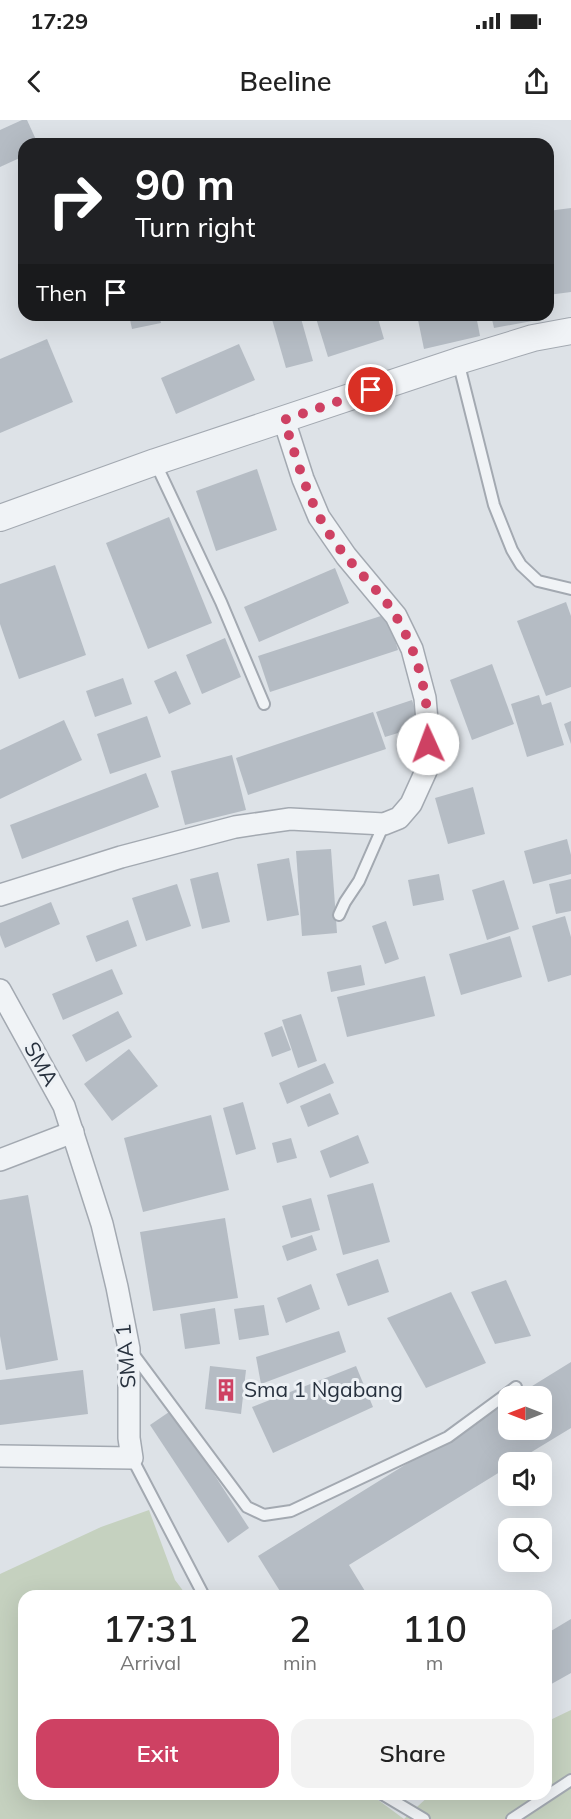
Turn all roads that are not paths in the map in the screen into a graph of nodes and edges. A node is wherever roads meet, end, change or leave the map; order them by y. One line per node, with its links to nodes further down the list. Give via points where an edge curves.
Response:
1 (571, 331): 2 (street)
2 (458, 361): 3 (street); 6 (lane, via 494,505 512,550 538,581)
3 (284, 420): 4 (street); 8 (street, via 319,517 400,622 425,698 426,771 411,804 399,818)
4 (155, 462): 5 (street); 7 (lane)
5 (0, 518)
6 (571, 588)
7 (264, 705)
8 (384, 824): 9 (street, via 290,819 254,824 121,857); 10 (lane)
9 (0, 895)
10 (339, 915)
11 (0, 990): 12 (street, SMA)
12 (64, 1106): 13 (street, SMA 1)
13 (73, 1132): 14 (street); 15 (street, SMA 1, via 102,1224)
14 (0, 1160)
15 (129, 1349): 16 (lane, via 247,1507 264,1515 291,1511 448,1437); 18 (street, SMA 1)
16 (498, 1400)
17 (0, 1456): 18 (street)
18 (132, 1458): 19 (lane, SMA 1)
19 (201, 1590)
20 (571, 1780): 21 (lane)
21 (552, 1793)
22 (391, 1800): 24 (lane)
23 (541, 1800): 25 (lane)
24 (424, 1819)
25 (512, 1819)

